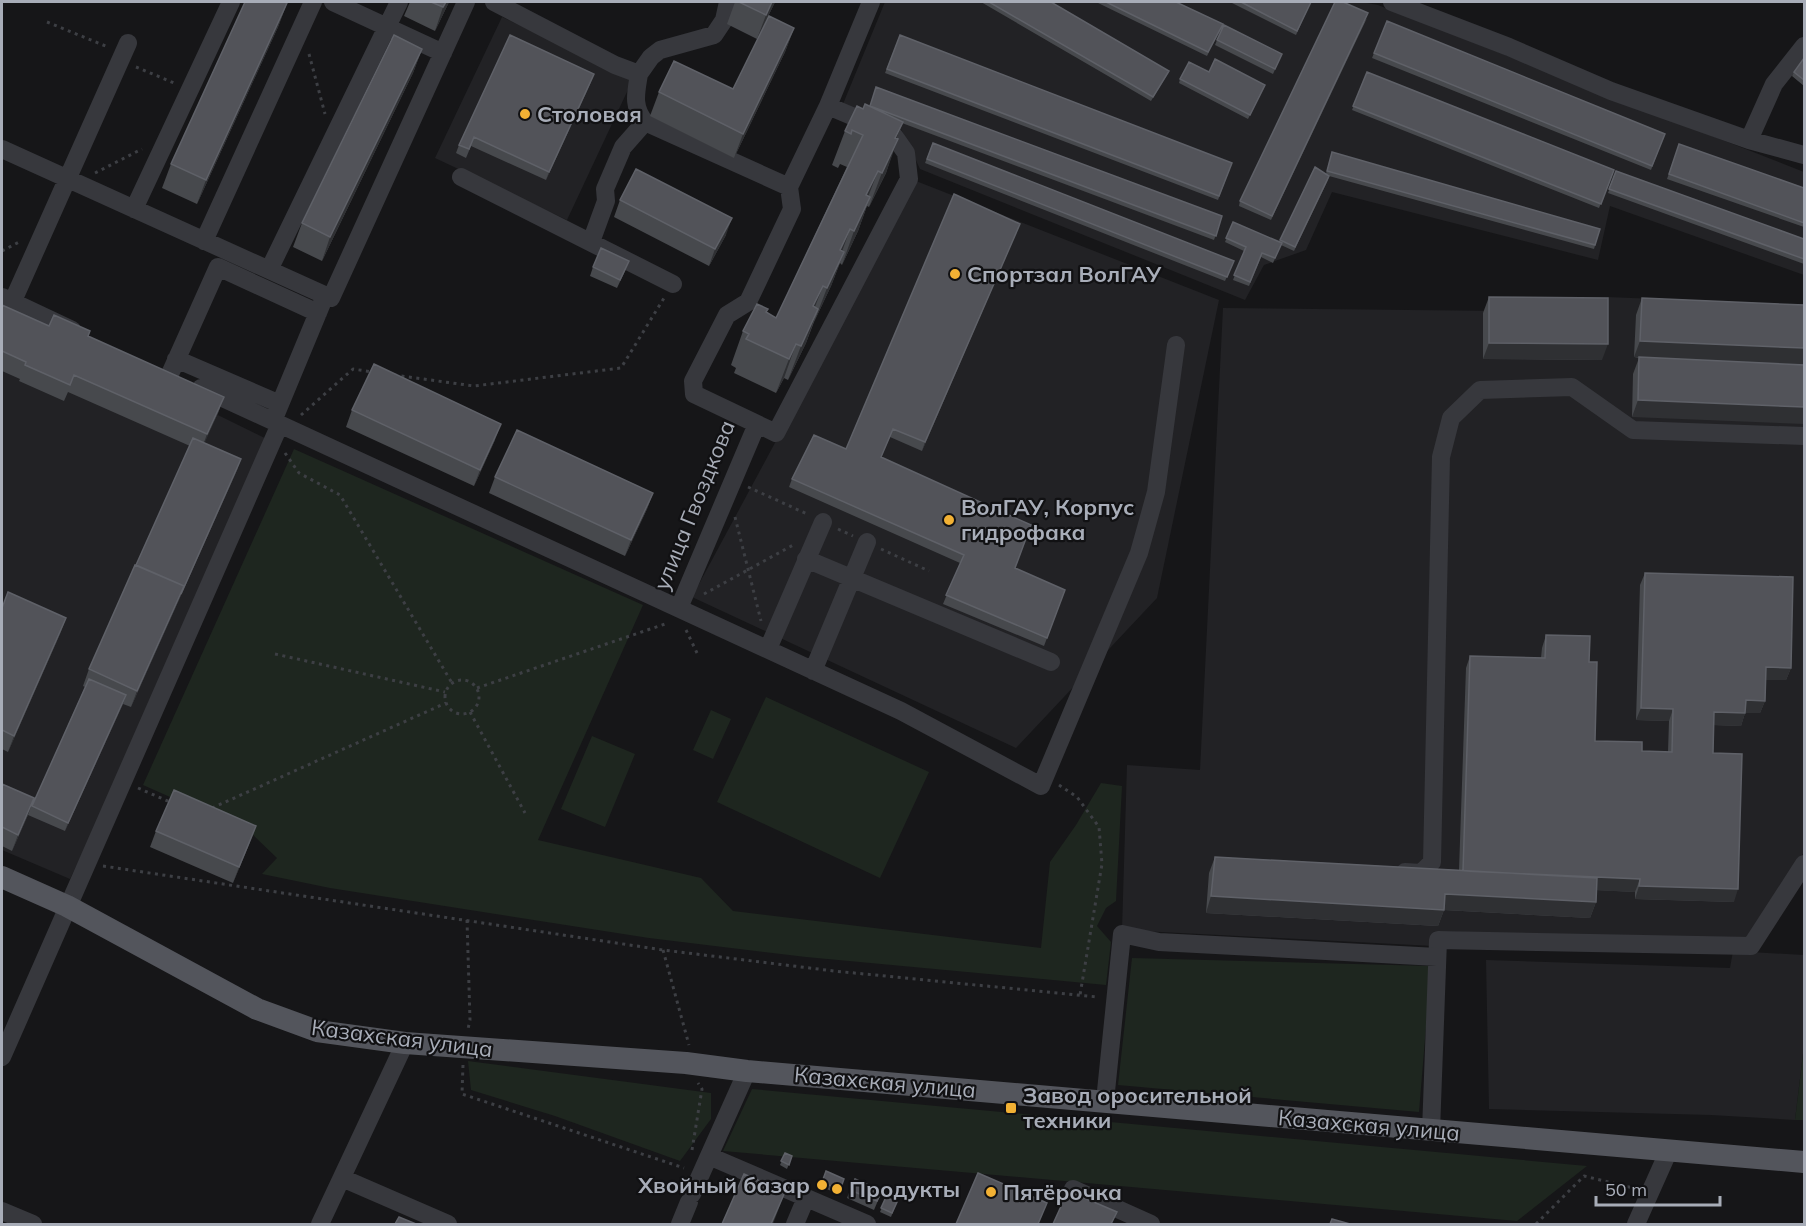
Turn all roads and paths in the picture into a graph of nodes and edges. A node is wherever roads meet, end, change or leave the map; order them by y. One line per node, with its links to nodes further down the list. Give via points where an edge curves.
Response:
1 (231, 2): 17 (street)
2 (313, 2): 11 (street)
3 (333, 2): 12 (street)
4 (399, 2): 12 (street)
5 (466, 2): 15 (street)
6 (494, 2): 16 (street)
7 (728, 2): 16 (street, via 724,20 714,35 660,50)
8 (871, 2): 18 (street, улица Гвоздкова)
9 (1392, 2): 22 (street, via 1611,92)
10 (47, 22): 14 (path)
11 (301, 26): 21 (path); 29 (street)
12 (387, 27): 15 (street); 21 (street)
13 (1804, 46): 22 (street, via 1774,84)
14 (124, 52): 17 (path); 26 (street)
15 (443, 53): 33 (street, via 331,298)
16 (639, 74): 19 (street, via 635,102)
17 (190, 90): 20 (street)
18 (828, 106): 27 (street, улица Гвоздкова); 43 (street, via 892,133 906,153 909,179 777,433)
19 (645, 122): 27 (street); 30 (street, via 623,147 605,189 606,201)
20 (168, 136): 26 (path); 28 (street)
21 (332, 141): 31 (street)
22 (1749, 141): 24 (street)
23 (2, 149): 26 (street)
24 (1804, 155)
25 (461, 177): 30 (street)
26 (72, 181): 28 (street); 34 (street)
27 (789, 187): 43 (street, улица Гвоздкова, via 792,209 748,302 727,315 693,381 694,394)
28 (134, 209): 29 (street)
29 (204, 241): 31 (street)
30 (591, 242): 32 (street)
31 (269, 270): 33 (street)
32 (673, 284): 41 (path, via 621,368 474,386)
33 (326, 296): 35 (street)
34 (7, 300): 36 (street)
35 (318, 313): 39 (street, via 218,267); 42 (street)
36 (88, 337)
37 (1176, 345): 62 (street, via 1156,492 1139,553)
38 (151, 366): 39 (street)
39 (173, 367): 42 (street)
40 (375, 372): 42 (path, via 353,369)
41 (386, 374)
42 (279, 423): 51 (street); 56 (path, via 299,473 340,495); 61 (street)
43 (757, 424): 45 (street, улица Гвоздкова)
44 (1804, 436): 68 (street, via 1633,430 1572,387 1480,390 1451,418 1441,457 1432,862 1421,873)
45 (729, 489): 49 (path); 51 (street, улица Гвоздкова)
46 (821, 526): 48 (street); 49 (path)
47 (867, 542): 50 (street)
48 (806, 559): 50 (street); 52 (street)
49 (748, 570): 51 (path); 52 (path)
50 (851, 578): 54 (street); 55 (street)
51 (678, 614): 52 (street); 57 (path)
52 (768, 649): 55 (street)
53 (274, 654): 58 (path)
54 (1051, 662)
55 (813, 670): 62 (street)
56 (452, 683): 57 (path, via 463,679); 58 (path)
57 (477, 688): 60 (path, via 478,704)
58 (445, 692): 59 (path)
59 (446, 703): 60 (path, via 453,712); 64 (path)
60 (470, 712): 65 (path)
61 (122, 781): 63 (path); 66 (street)
62 (1043, 781): 73 (path, via 1077,796 1099,827 1102,864)
63 (176, 805)
64 (209, 810)
65 (525, 813)
66 (87, 862): 70 (street); 71 (path)
67 (1804, 864): 72 (street, via 1751,946 1438,940)
68 (1387, 871)
69 (2, 877): 70 (main road, Казахская улица)
70 (67, 906): 75 (main road, Казахская улица, via 257,1009 317,1031); 77 (street)
71 (467, 920): 73 (path, via 822,970); 76 (path, via 470,1020)
72 (1437, 957): 74 (street, via 1159,942 1122,934); 80 (street)
73 (1080, 995): 74 (path)
74 (1116, 998): 79 (street)
75 (405, 1043): 76 (main road, Казахская улица); 85 (street)
76 (464, 1048): 78 (main road, Казахская улица, via 686,1063); 84 (path, via 462,1094)
77 (2, 1057)
78 (747, 1071): 79 (main road, Казахская улица); 82 (street)
79 (1106, 1101): 80 (main road, Казахская улица)
80 (1431, 1131): 81 (main road, Казахская улица)
81 (1669, 1150): 83 (main road, Казахская улица); 87 (street)
82 (709, 1156): 84 (street); 88 (street)
83 (1804, 1162)
84 (700, 1174): 93 (street)
85 (342, 1178): 91 (street); 92 (street)
86 (1073, 1189): 96 (street)
87 (1649, 1192): 97 (path, via 1584,1176); 98 (street)
88 (806, 1198): 94 (street); 95 (street)
89 (2, 1211): 90 (street)
90 (33, 1224)
91 (320, 1224)
92 (448, 1224)
93 (680, 1224)
94 (795, 1224)
95 (865, 1224)
96 (1151, 1224)
97 (1536, 1224)
98 (1636, 1224)

